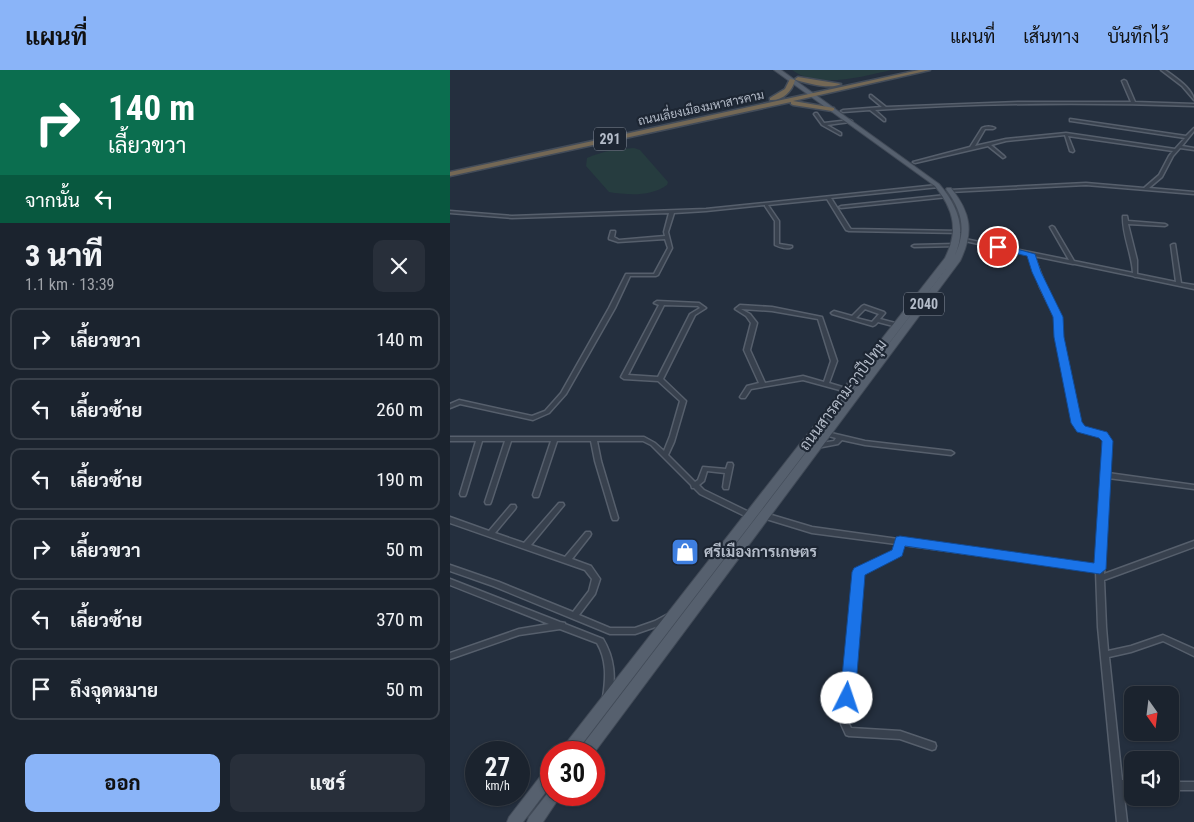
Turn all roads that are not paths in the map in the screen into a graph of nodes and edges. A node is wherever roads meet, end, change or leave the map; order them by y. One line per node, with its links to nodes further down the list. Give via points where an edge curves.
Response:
1 (777, 70): 6 (main road, ถนนสารคาม-วาปีปทุม / 2040)
2 (785, 70): 6 (main road, ถนนสารคาม-วาปีปทุม / 2040)
3 (912, 70): 8 (highway, ถนนเลี่ยงเมืองมหาสารคาม / 291)
4 (927, 70): 8 (highway, ถนนเลี่ยงเมืองมหาสารคาม / 291)
5 (1163, 70): 11 (street, via 1184,85)
6 (795, 79): 8 (highway, via 834,84); 9 (main road, ถนนสารคาม-วาปีปทุม / 2040); 13 (highway, via 786,93)
7 (1124, 81): 12 (street)
8 (860, 83): 9 (highway, ถนนเลี่ยงเมืองมหาสารคาม / 291); 17 (highway, via 845,91)
9 (814, 93): 13 (highway, ถนนเลี่ยงเมืองมหาสารคาม / 291); 17 (main road, ถนนสารคาม-วาปีปทุม / 2040)
10 (871, 96): 15 (street)
11 (1194, 99)
12 (1133, 102): 14 (street); 15 (street, via 978,103)
13 (766, 103): 17 (highway, via 798,103); 37 (highway, ถนนเลี่ยงเมืองมหาสารคาม / 291); 38 (highway, ถนนเลี่ยงเมืองมหาสารคาม / 291)
14 (1194, 104)
15 (885, 108): 16 (street)
16 (871, 109): 17 (street); 19 (street)
17 (840, 110): 21 (street); 31 (main road, ถนนสารคาม-วาปีปทุม / 2040)
18 (816, 114): 21 (street)
19 (884, 120)
20 (1071, 120): 22 (street)
21 (824, 124): 25 (street)
22 (1117, 127): 27 (street); 28 (street)
23 (993, 128): 30 (street, via 984,128)
24 (1194, 129): 27 (street)
25 (840, 134)
26 (1066, 134): 28 (street); 29 (street, via 1021,137); 34 (street)
27 (1188, 137): 32 (street)
28 (1112, 140): 32 (street)
29 (988, 144): 30 (street); 35 (street)
30 (972, 148): 36 (street)
31 (893, 149): 36 (main road, ถนนสารคาม-วาปีปทุม / 2040); 39 (main road, ถนนสารคาม-วาปีปทุม / 2040)
32 (1179, 149): 33 (street); 40 (street, via 1171,156 1161,176)
33 (1194, 149)
34 (1072, 151)
35 (1003, 156)
36 (915, 162): 41 (main road, ถนนสารคาม-วาปีปทุม / 2040)
37 (450, 169)
38 (450, 174)
39 (937, 186): 41 (main road, ถนนสารคาม-วาปีปทุม / 2040); 43 (street)
40 (1146, 188): 41 (street, via 1054,184); 42 (street)
41 (948, 193): 45 (street); 51 (main road, ถนนสารคาม-วาปีปทุม / 2040); 53 (main road, ถนนสารคาม-วาปีปทุม / 2040, via 957,200 965,217)
42 (1194, 193)
43 (829, 199): 44 (street); 51 (street, via 848,229)
44 (767, 206): 46 (street); 57 (street, via 778,221 777,245)
45 (841, 207)
46 (672, 211): 47 (street, via 512,217); 52 (street, via 666,232)
47 (450, 212)
48 (1165, 225): 60 (street, via 1125,219 1135,254)
49 (1052, 227): 59 (street)
50 (614, 232): 52 (street, via 610,238 618,241)
51 (959, 232): 54 (main road, ถนนสารคาม-วาปีปทุม / 2040)
52 (668, 237): 73 (street, via 670,248 656,276 628,275 563,394 547,412 533,418 459,402)
53 (965, 240): 58 (street); 67 (main road, ถนนสารคาม-วาปีปทุม / 2040, via 956,261)
54 (956, 245): 56 (street); 66 (main road, ถนนสารคาม-วาปีปทุม / 2040)
55 (1173, 245): 61 (street)
56 (914, 246)
57 (790, 247)
58 (1031, 254): 59 (street); 84 (street, via 1058,317 1076,423 1081,429 1103,435 1107,441)
59 (1073, 262): 60 (street)
60 (1135, 276): 61 (street)
61 (1179, 284): 62 (street)
62 (1194, 287)
63 (834, 313): 64 (street)
64 (853, 318): 65 (street, via 873,324); 65 (street, via 860,308 865,307 881,312)
65 (878, 320): 66 (street)
66 (897, 325): 67 (main road, ถนนสารคาม-วาปีปทุม / 2040)
67 (884, 350): 71 (main road, ถนนสารคาม-วาปีปทุม / 2040); 74 (main road, ถนนสารคาม-วาปีปทุม / 2040)
68 (660, 379): 68 (street, via 694,314 703,308 699,305 660,303 624,377); 83 (street, via 683,401 672,444)
69 (826, 383): 70 (street, via 803,378); 70 (street, via 834,361 820,318 740,307 738,309 754,323 748,350); 71 (street)
70 (762, 384): 72 (street, via 746,389)
71 (848, 390): 93 (main road, ถนนสารคาม-วาปีปทุม / 2040)
72 (743, 397)
73 (450, 406)
74 (826, 434): 75 (street); 81 (main road, ถนนสารคาม-วาปีปทุม / 2040)
75 (840, 438): 81 (street, via 836,443); 82 (street)
76 (480, 439): 77 (street); 78 (street); 88 (street)
77 (509, 439): 79 (street); 90 (street)
78 (450, 440)
79 (554, 440): 80 (street); 89 (street)
80 (594, 440): 83 (street, via 644,439); 94 (street)
81 (817, 446): 93 (main road, ถนนสารคาม-วาปีปทุม / 2040)
82 (951, 454)
83 (665, 455): 85 (street)
84 (1105, 475): 87 (street); 103 (street)
85 (694, 486): 86 (street, via 701,481 705,469 729,468); 93 (street)
86 (726, 487)
87 (1194, 487)
88 (463, 494)
89 (536, 495)
90 (488, 502)
91 (561, 505): 100 (street)
92 (513, 507): 96 (street)
93 (759, 517): 98 (street, via 812,530); 106 (main road, ถนนสารคาม-วาปีปทุม); 114 (main road, ถนนสารคาม-วาปีปทุม)
94 (615, 518)
95 (450, 520): 96 (street)
96 (490, 533): 100 (street)
97 (588, 534): 101 (street)
98 (900, 541): 103 (street); 115 (street, via 897,553 858,572 845,724 848,732 900,735)
99 (1194, 544): 104 (street)
100 (526, 546): 101 (street)
101 (567, 560): 107 (street, via 588,568 596,578 592,592)
102 (450, 568): 107 (street)
103 (1100, 569): 104 (street)
104 (1100, 578): 110 (street)
105 (450, 582): 108 (street)
106 (676, 612): 107 (street, via 646,628 623,633); 112 (main road, ถนนสารคาม-วาปีปทุม)
107 (574, 616)
108 (562, 625): 111 (street, via 519,632); 112 (street, via 594,638 604,646 610,675)
109 (1194, 653): 110 (street, via 1163,638)
110 (1105, 655): 116 (street)
111 (450, 656)
112 (606, 703): 113 (main road, ถนนสารคาม-วาปีปทุม)
113 (577, 741)
114 (594, 741)
115 (932, 746)
116 (1119, 784): 117 (street); 124 (street)
117 (1124, 784)
118 (1179, 786): 119 (street)
119 (1194, 786)
120 (540, 788): 122 (main road)
121 (546, 806): 123 (main road)
122 (514, 822)
123 (534, 822)
124 (1122, 822)

